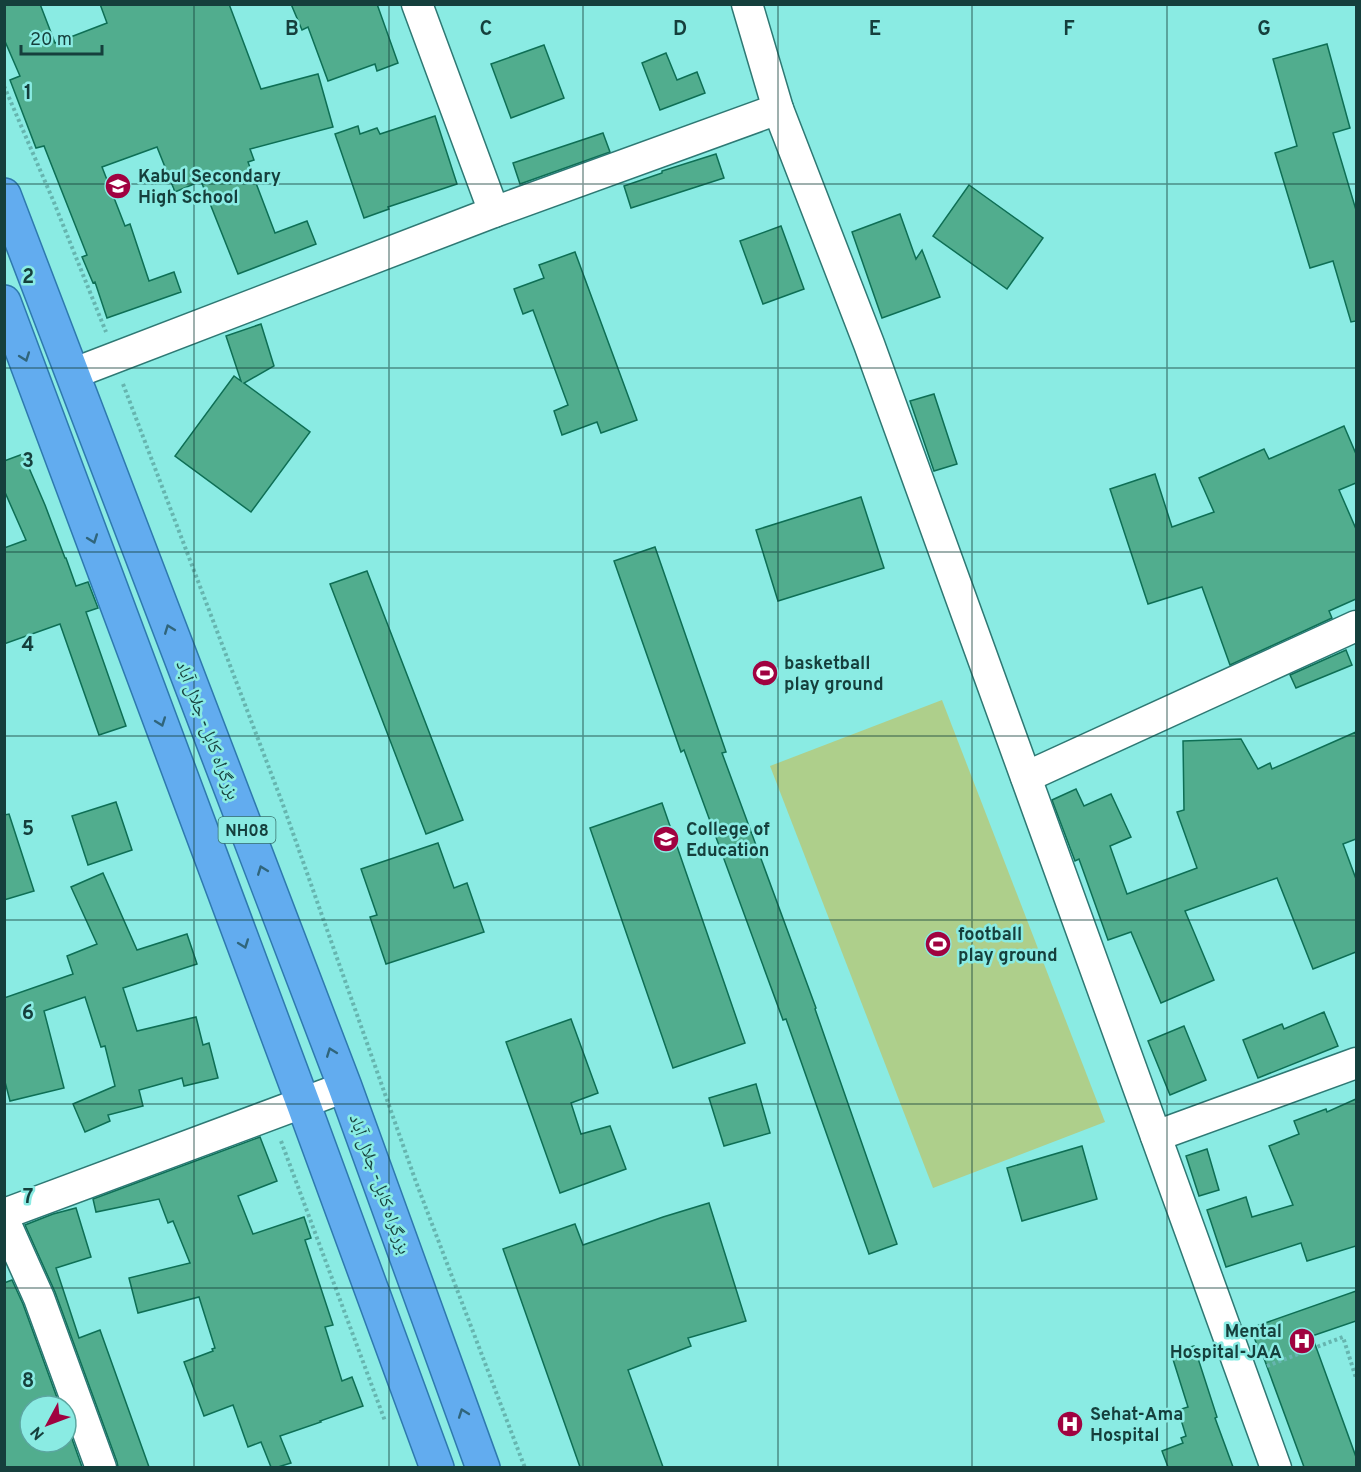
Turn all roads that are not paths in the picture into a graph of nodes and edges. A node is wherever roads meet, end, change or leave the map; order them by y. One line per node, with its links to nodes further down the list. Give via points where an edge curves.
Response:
1 (417, 4): 5 (street)
2 (747, 4): 3 (street)
3 (778, 109): 5 (street); 9 (street, via 869,344)
4 (4, 195): 7 (highway, بزرگراه کابل- جلال آباد / NH08)
5 (494, 212): 7 (street)
6 (4, 302): 12 (highway, NH08, one-way to 12)
7 (72, 374): 11 (highway, بزرگراه کابل- جلال آباد / NH08, one-way to 7)
8 (1356, 626): 9 (street)
9 (1026, 777): 13 (street)
10 (1356, 1063): 13 (street)
11 (345, 1087): 12 (street); 18 (highway, بزرگراه کابل- جلال آباد / NH08, one-way to 11)
12 (303, 1103): 14 (street); 17 (highway, NH08)
13 (1156, 1136): 19 (street)
14 (4, 1214)
15 (4, 1220): 16 (street, via 39,1298)
16 (101, 1467)
17 (437, 1467)
18 (483, 1467)
19 (1276, 1467)

